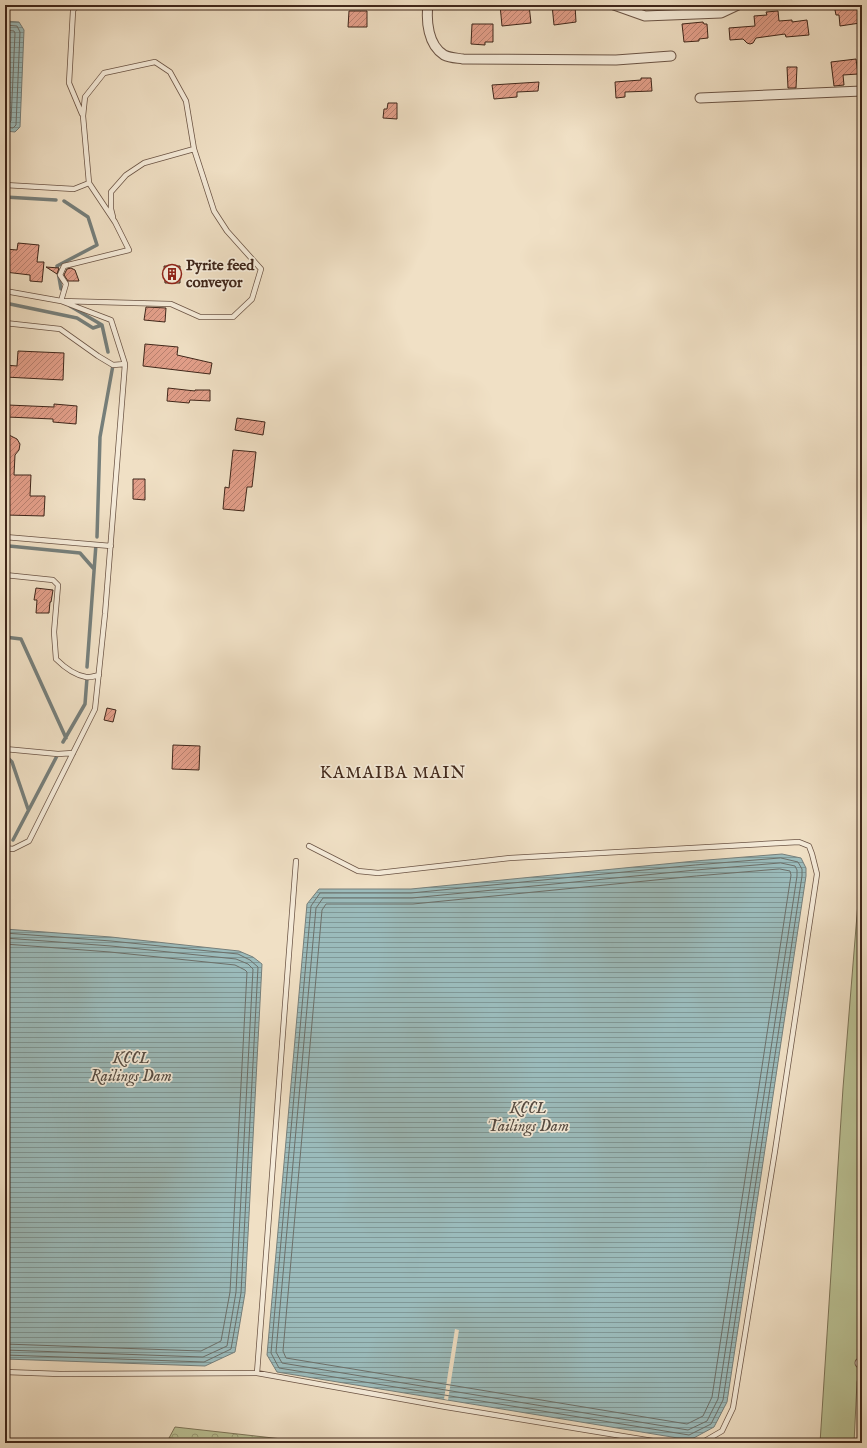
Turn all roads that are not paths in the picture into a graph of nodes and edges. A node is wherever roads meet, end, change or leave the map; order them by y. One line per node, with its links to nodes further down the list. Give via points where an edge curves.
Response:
1 (76, 5): 8 (lane, via 73,11 69,83)
2 (428, 5): 5 (street, via 427,16 432,39 443,54 451,57 616,60)
3 (614, 5): 4 (street, via 645,16 721,13)
4 (738, 5)
5 (671, 56)
6 (862, 91): 7 (street)
7 (700, 98)
8 (83, 116): 9 (lane, via 85,97 104,72 155,62 170,72 186,101); 10 (lane)
9 (194, 149): 12 (lane, via 144,163 126,175 111,192 111,209); 14 (lane, via 214,211 227,231 261,269 252,299 233,317 200,317 171,304)
10 (89, 183): 11 (lane, via 74,189); 12 (lane)
11 (5, 185)
12 (115, 222): 14 (lane, via 129,250 64,266 60,275 66,284)
13 (5, 291): 14 (lane)
14 (61, 301): 16 (lane, via 111,320)
15 (5, 322): 16 (lane, via 60,329 113,365)
16 (125, 364): 18 (lane)
17 (5, 537): 18 (lane)
18 (111, 546): 20 (lane)
19 (5, 575): 20 (lane, via 53,580 58,585 54,632 56,659 66,669 87,678)
20 (99, 675): 22 (lane, via 95,709)
21 (5, 749): 22 (lane)
22 (73, 753): 24 (lane, via 29,841 13,848)
23 (309, 846): 29 (lane, via 358,871 378,873 510,858 799,842 809,846 817,874 733,1408 722,1431)
24 (5, 848)
25 (296, 861): 27 (lane)
26 (5, 1372): 27 (lane)
27 (257, 1373): 28 (lane)
28 (665, 1443)
29 (697, 1443)

